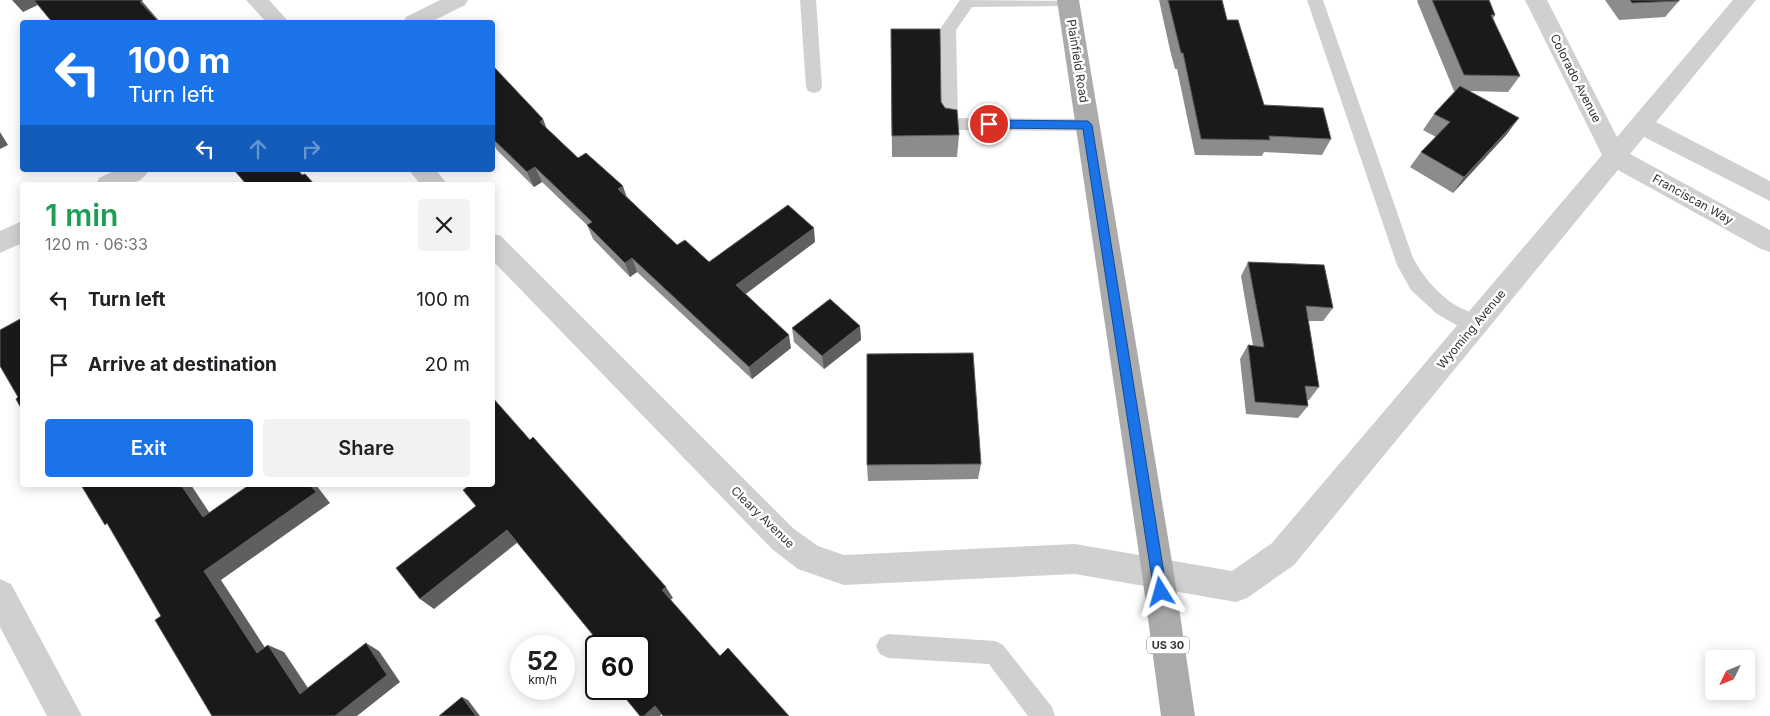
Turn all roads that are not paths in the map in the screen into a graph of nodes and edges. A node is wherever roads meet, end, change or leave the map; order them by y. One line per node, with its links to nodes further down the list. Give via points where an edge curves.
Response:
1 (257, 0): 9 (street)
2 (456, 0): 10 (street)
3 (808, 0): 11 (lane)
4 (1068, 0): 8 (lane); 12 (main road, Plainfield Road / US 30)
5 (1315, 0): 24 (lane, via 1404,260 1418,284 1444,308)
6 (1536, 0): 14 (street, Colorado Avenue)
7 (1745, 0): 13 (street, Wyoming Avenue)
8 (968, 1): 12 (lane, via 948,29 950,124)
9 (276, 20)
10 (418, 20)
11 (814, 87)
12 (1088, 125): 25 (main road, Plainfield Road / US 30)
13 (1641, 125): 14 (street, Wyoming Avenue); 19 (street)
14 (1615, 156): 22 (street, Franciscan Way); 24 (street, Wyoming Avenue)
15 (132, 172): 17 (street)
16 (423, 172): 18 (street)
17 (114, 182)
18 (433, 182)
19 (1770, 192)
20 (20, 232): 21 (street)
21 (0, 242)
22 (1770, 242)
23 (495, 246): 25 (street, Cleary Avenue, via 783,539 809,558 844,570 1075,559)
24 (1474, 325): 25 (street, Wyoming Avenue, via 1283,554 1236,587)
25 (1158, 574): 30 (main road, Plainfield Road / US 30)
26 (0, 595): 28 (street)
27 (888, 646): 29 (lane, via 995,653)
28 (65, 716)
29 (1042, 716)
30 (1178, 716)

